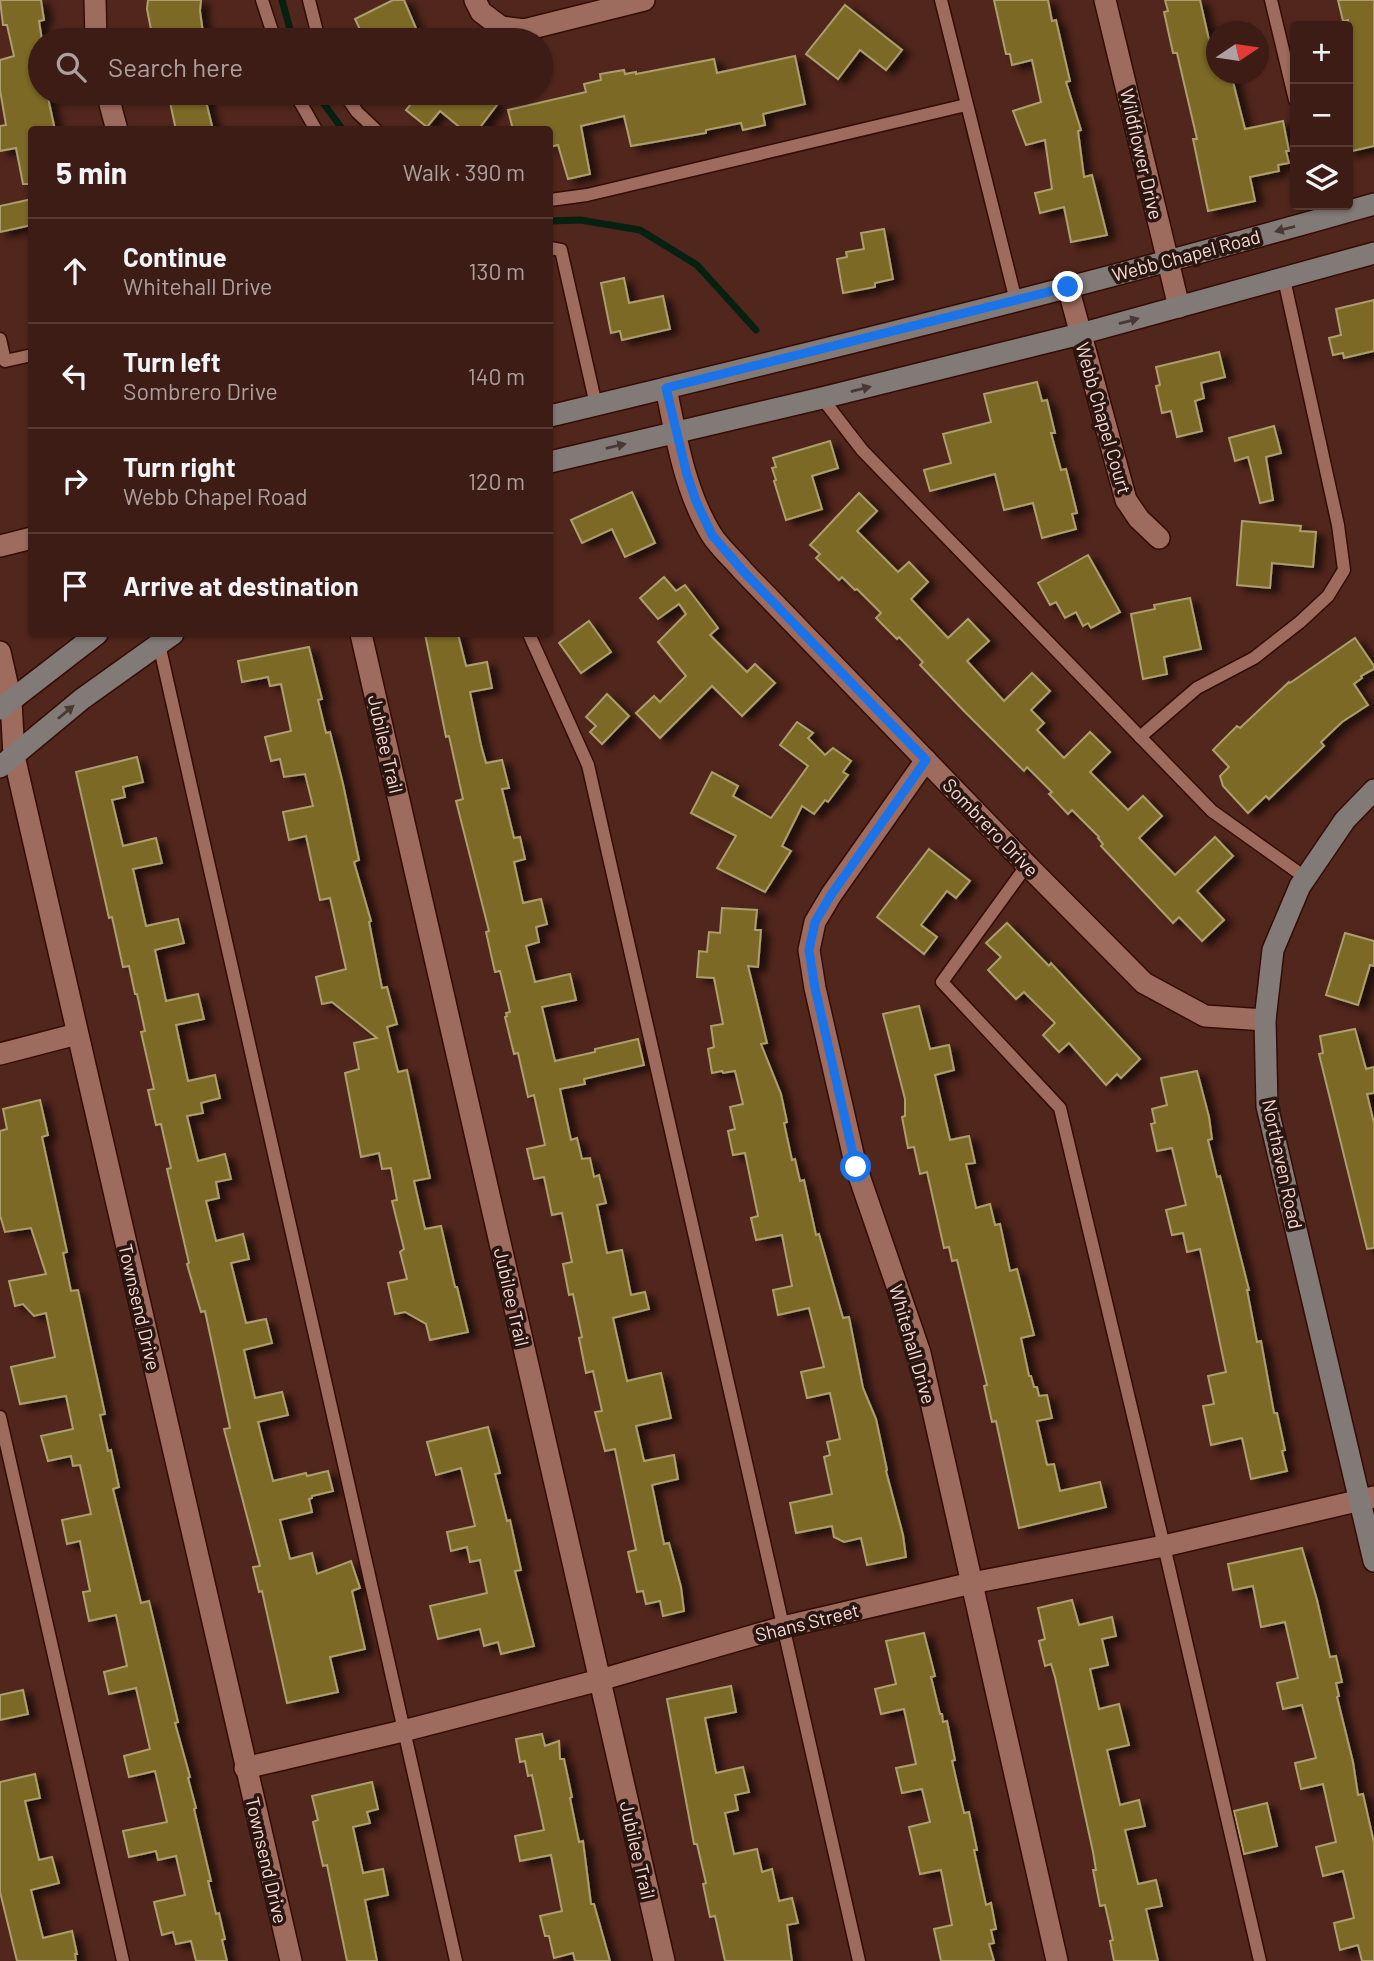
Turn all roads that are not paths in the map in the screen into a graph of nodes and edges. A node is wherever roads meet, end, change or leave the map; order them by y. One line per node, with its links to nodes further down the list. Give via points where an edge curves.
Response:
1 (95, 0): 9 (street)
2 (262, 0): 10 (lane)
3 (309, 0): 11 (lane)
4 (475, 0): 12 (street, via 481,12)
5 (941, 0): 18 (lane)
6 (1105, 0): 27 (street, Wildflower Drive)
7 (1271, 0): 14 (lane)
8 (632, 1): 13 (street)
9 (96, 28)
10 (271, 28)
11 (316, 28)
12 (509, 28)
13 (531, 28)
14 (1291, 84)
15 (110, 105): 19 (street)
16 (302, 105): 20 (lane)
17 (352, 105): 21 (lane)
18 (967, 105): 22 (lane); 30 (lane)
19 (116, 126)
20 (314, 126)
21 (372, 126)
22 (553, 200)
23 (1374, 204): 24 (main road, Webb Chapel Road)
24 (1322, 212): 27 (main road, Webb Chapel Road, one-way to 27)
25 (553, 249): 37 (lane, via 561,250)
26 (1374, 253): 28 (main road)
27 (1167, 260): 29 (main road, Webb Chapel Road); 31 (street, Wildflower Drive)
28 (1284, 279): 31 (main road); 50 (lane, via 1344,570 1328,596 1300,622 1254,658 1197,688)
29 (1068, 287): 30 (main road, Webb Chapel Road); 32 (street, Webb Chapel Court)
30 (1016, 301): 35 (main road, Webb Chapel Road)
31 (1179, 307): 32 (main road, one-way to 31)
32 (1080, 334): 36 (main road, one-way to 32); 41 (street, Webb Chapel Court, via 1126,500)
33 (0, 340): 34 (lane, via 5,361)
34 (28, 356)
35 (666, 388): 37 (main road, Webb Chapel Road); 39 (street, Sombrero Drive)
36 (822, 398): 39 (main road); 50 (lane, via 862,450)
37 (596, 405): 38 (main road, Webb Chapel Road)
38 (553, 415)
39 (675, 432): 40 (main road, one-way to 39); 51 (street, Sombrero Drive, via 696,501 712,535)
40 (553, 461)
41 (1159, 538)
42 (28, 539): 43 (street)
43 (0, 546)
44 (93, 637): 49 (main road)
45 (361, 637): 65 (street, Jubilee Trail)
46 (530, 637): 64 (lane, via 588,765)
47 (166, 639): 52 (main road, one-way to 47, via 82,699); 66 (lane)
48 (0, 654): 49 (street, Townsend Drive)
49 (5, 705): 52 (street, Townsend Drive)
50 (1140, 737): 55 (lane, via 1212,811)
51 (926, 760): 54 (street, Sombrero Drive); 63 (street, Whitehall Drive, via 831,895 815,922 809,950 856,1167 920,1353)
52 (7, 762): 57 (street, Townsend Drive)
53 (1374, 790): 55 (main road, Northaven Road, via 1345,820)
54 (1027, 865): 56 (street, Sombrero Drive, via 1144,983 1205,1016); 61 (lane, via 942,982 1060,1108)
55 (1306, 878): 56 (main road, Northaven Road, via 1273,950)
56 (1265, 1020): 60 (main road, Northaven Road, via 1267,1106)
57 (77, 1034): 58 (street); 67 (street, Townsend Drive)
58 (0, 1054)
59 (0, 1417): 68 (lane)
60 (1367, 1499): 61 (street, Shans Street); 62 (main road, Northaven Road)
61 (1164, 1546): 63 (street, Shans Street); 74 (lane)
62 (1374, 1561)
63 (972, 1583): 64 (street, Shans Street); 73 (street, Whitehall Drive)
64 (783, 1627): 65 (street, Shans Street); 72 (lane)
65 (600, 1681): 66 (street, Shans Street); 71 (street, Jubilee Trail)
66 (403, 1731): 67 (street, Shans Street); 70 (lane)
67 (245, 1768): 69 (street, Townsend Drive)
68 (123, 1961)
69 (291, 1961)
70 (456, 1961)
71 (664, 1961)
72 (859, 1961)
73 (1057, 1961)
74 (1260, 1961)

